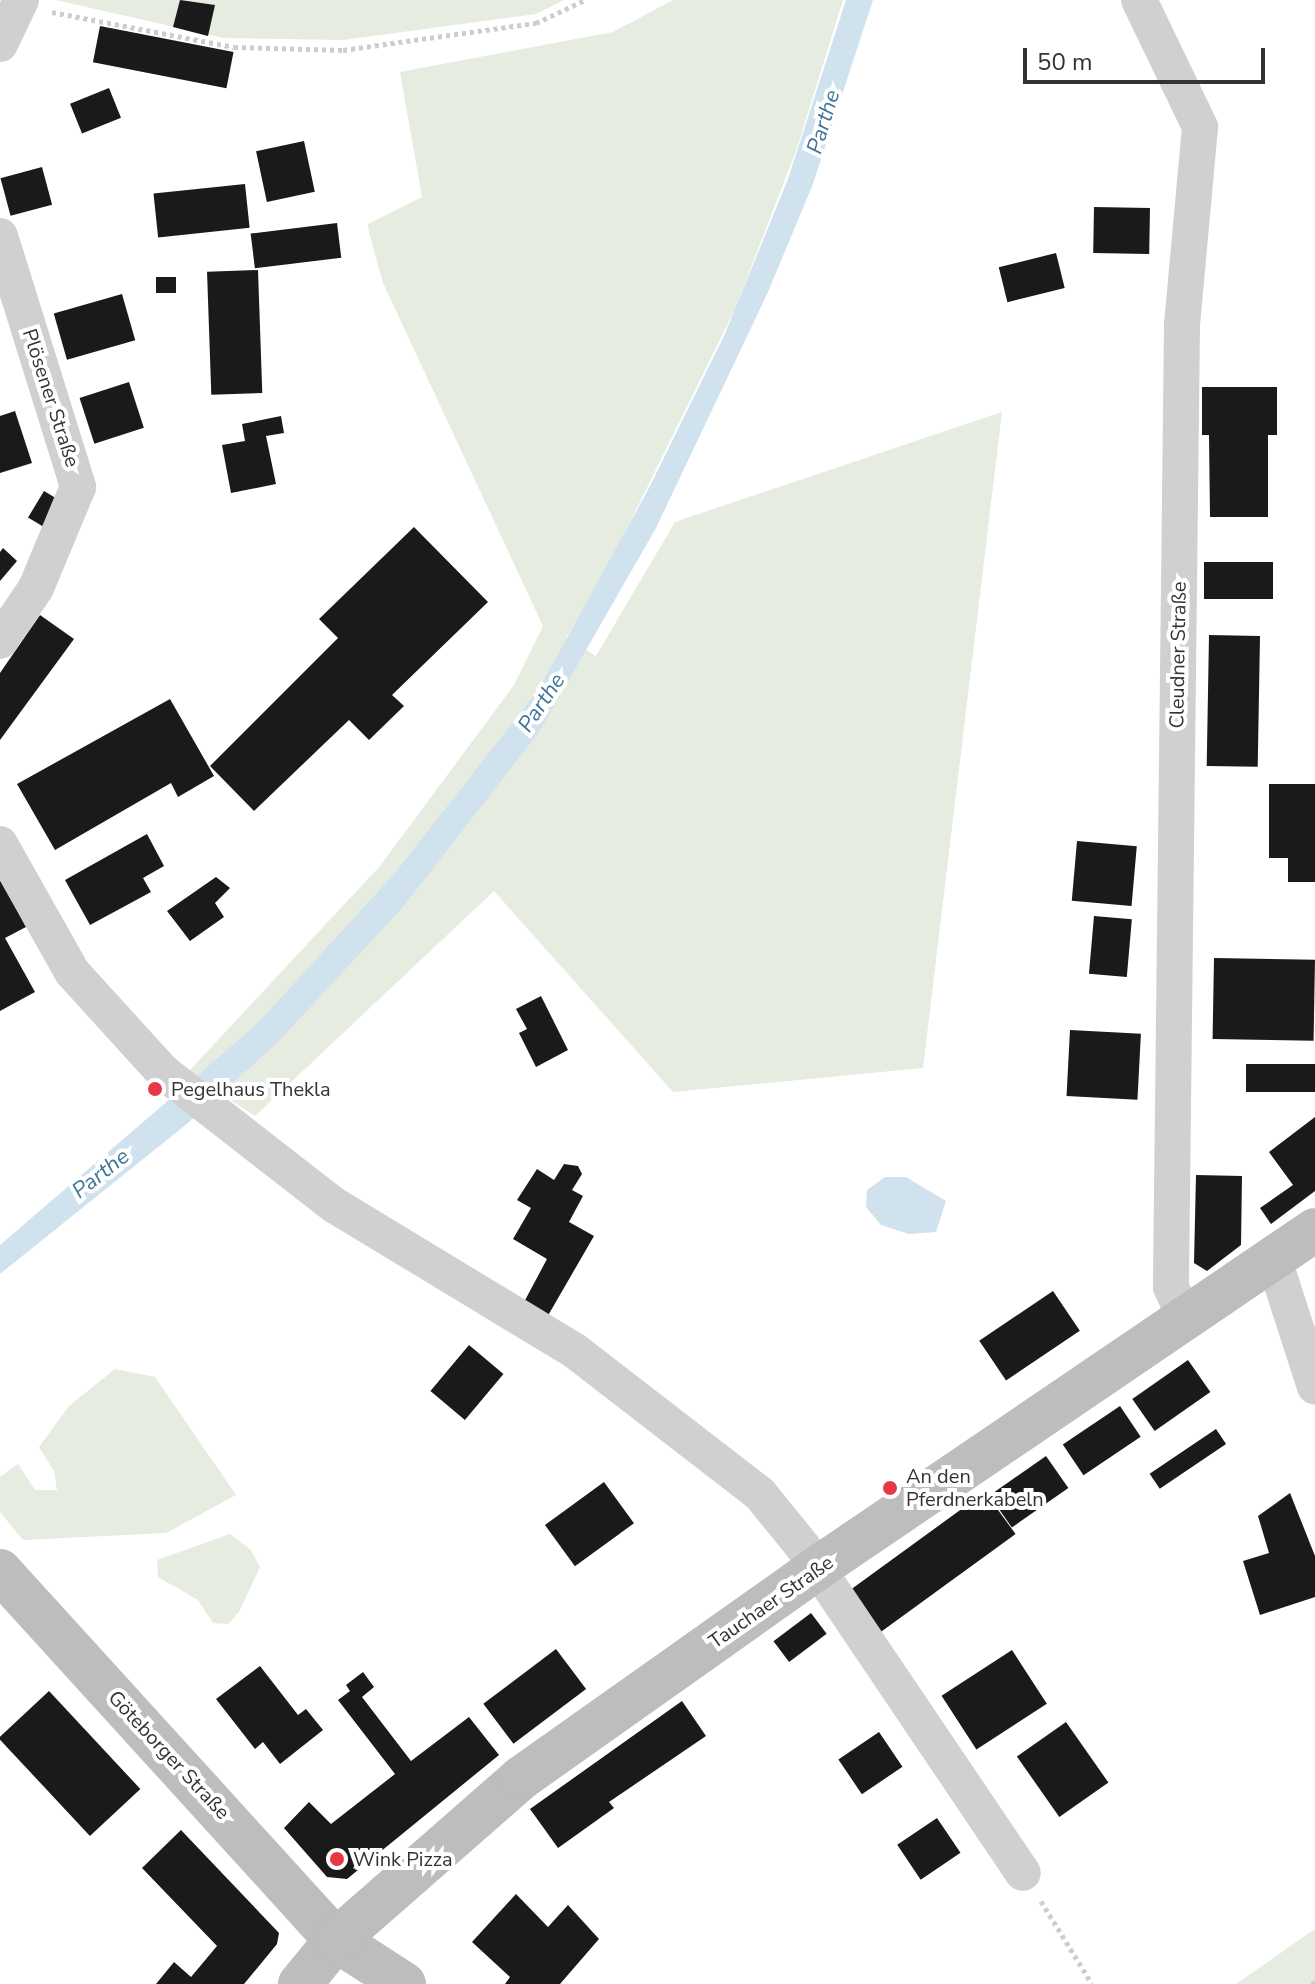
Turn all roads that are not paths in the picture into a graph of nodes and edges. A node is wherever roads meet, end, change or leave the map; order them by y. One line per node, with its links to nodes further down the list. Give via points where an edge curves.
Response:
1 (1139, 0): 9 (street, Cleudner Straße, via 1200,127 1182,325 1171,1287)
2 (20, 4): 3 (street)
3 (0, 44)
4 (0, 236): 5 (street, Plösener Straße, via 78,487 36,588)
5 (0, 641)
6 (0, 844): 11 (street, via 72,972 163,1072 334,1205 575,1351 760,1494)
7 (1315, 1230): 8 (main road, Tauchaer Straße)
8 (1274, 1260): 9 (main road, Tauchaer Straße); 10 (street)
9 (1186, 1321): 11 (main road, Tauchaer Straße)
10 (1315, 1387)
11 (816, 1569): 13 (street); 14 (main road, Tauchaer Straße, via 521,1778)
12 (0, 1571): 14 (main road, Göteborger Straße)
13 (1023, 1873)
14 (336, 1940): 15 (main road, Tauchaer Straße); 16 (main road, Göteborger Straße)
15 (300, 1984)
16 (404, 1984)

